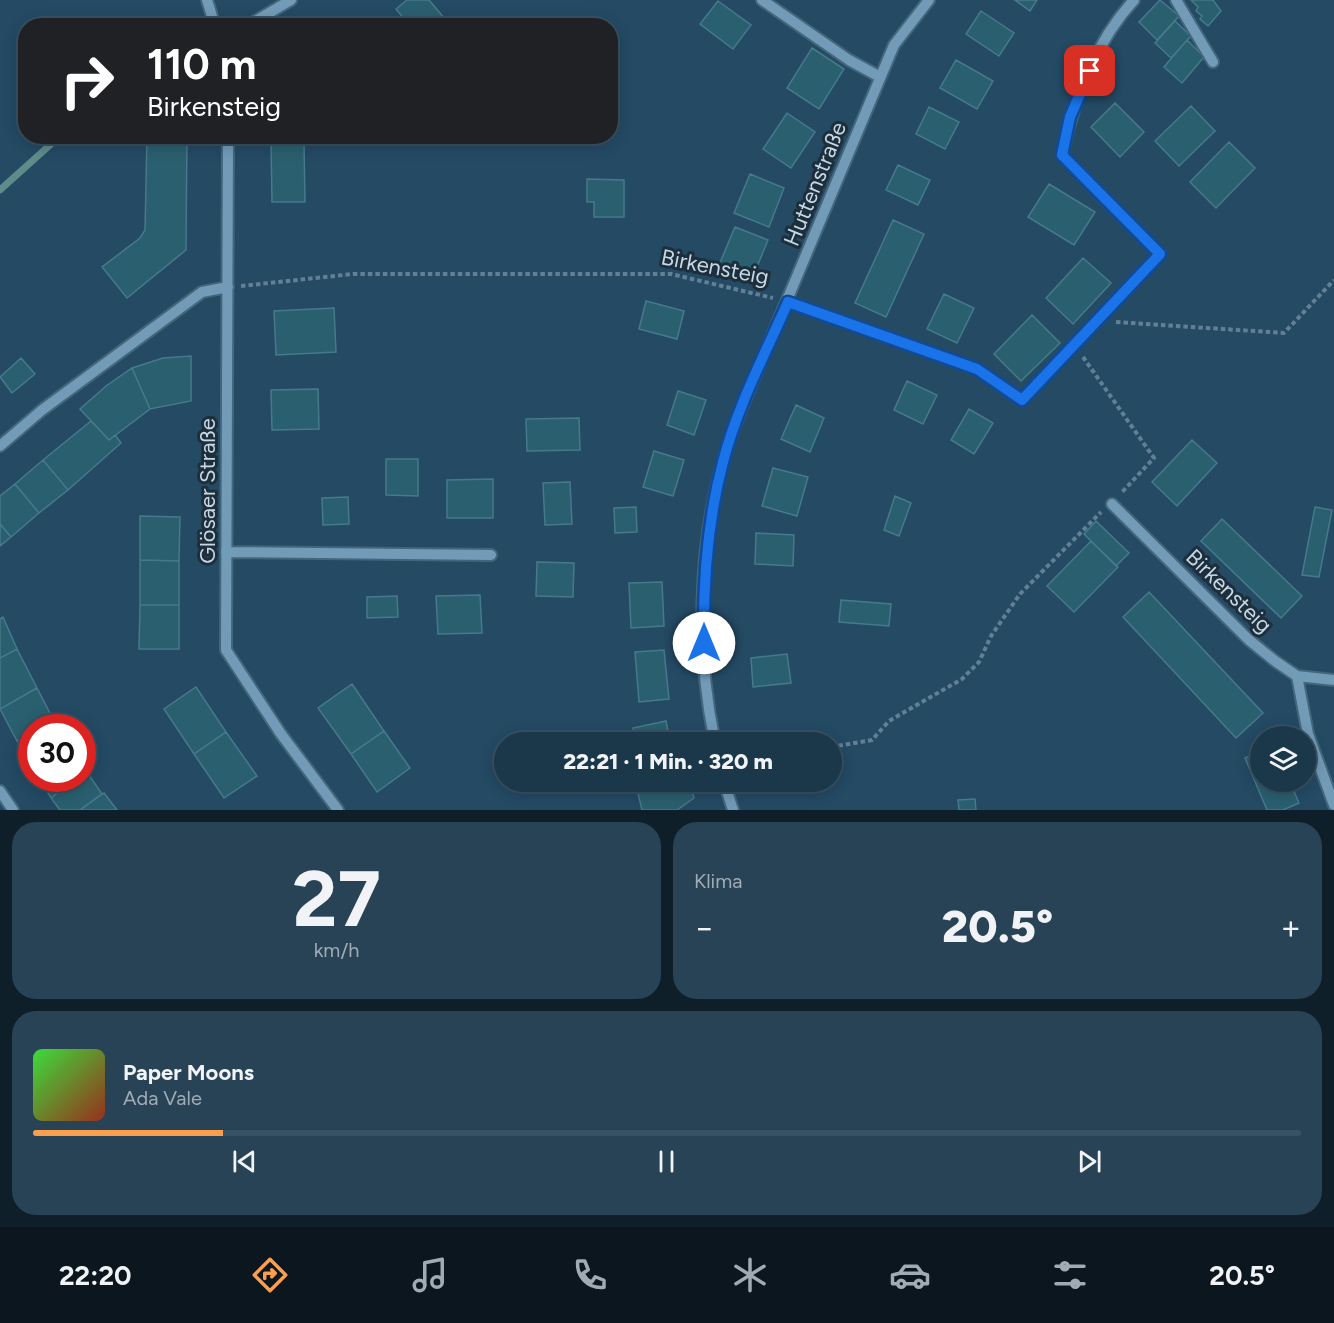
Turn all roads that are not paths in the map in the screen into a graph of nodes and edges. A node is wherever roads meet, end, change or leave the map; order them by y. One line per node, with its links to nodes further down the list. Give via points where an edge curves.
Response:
1 (207, 0): 7 (street)
2 (291, 0): 8 (street)
3 (762, 0): 10 (street)
4 (929, 0): 10 (street, Huttenstraße, via 894,45)
5 (1134, 0): 13 (street, Birkensteig, via 1115,21 1090,71 1070,117 1062,155 1160,254 1022,400 977,369)
6 (1176, 0): 9 (street)
7 (213, 18)
8 (261, 18)
9 (1213, 62)
10 (880, 77): 13 (street, Huttenstraße)
11 (228, 144): 12 (street, Glösaer Straße)
12 (228, 287): 14 (street, via 202,292 42,410); 16 (street, Glösaer Straße)
13 (788, 302): 20 (street, Huttenstraße, via 743,405 723,461 711,516 704,572 704,679)
14 (0, 446)
15 (1112, 504): 18 (street, Birkensteig, via 1249,640)
16 (226, 552): 17 (street); 25 (street, Glösaer Straße, via 226,650 281,734)
17 (491, 555)
18 (1297, 676): 19 (street); 23 (street, via 1308,734)
19 (1334, 680)
20 (713, 732)
21 (0, 791): 24 (street)
22 (727, 792): 26 (street)
23 (1334, 805)
24 (13, 810)
25 (338, 810)
26 (733, 810)

